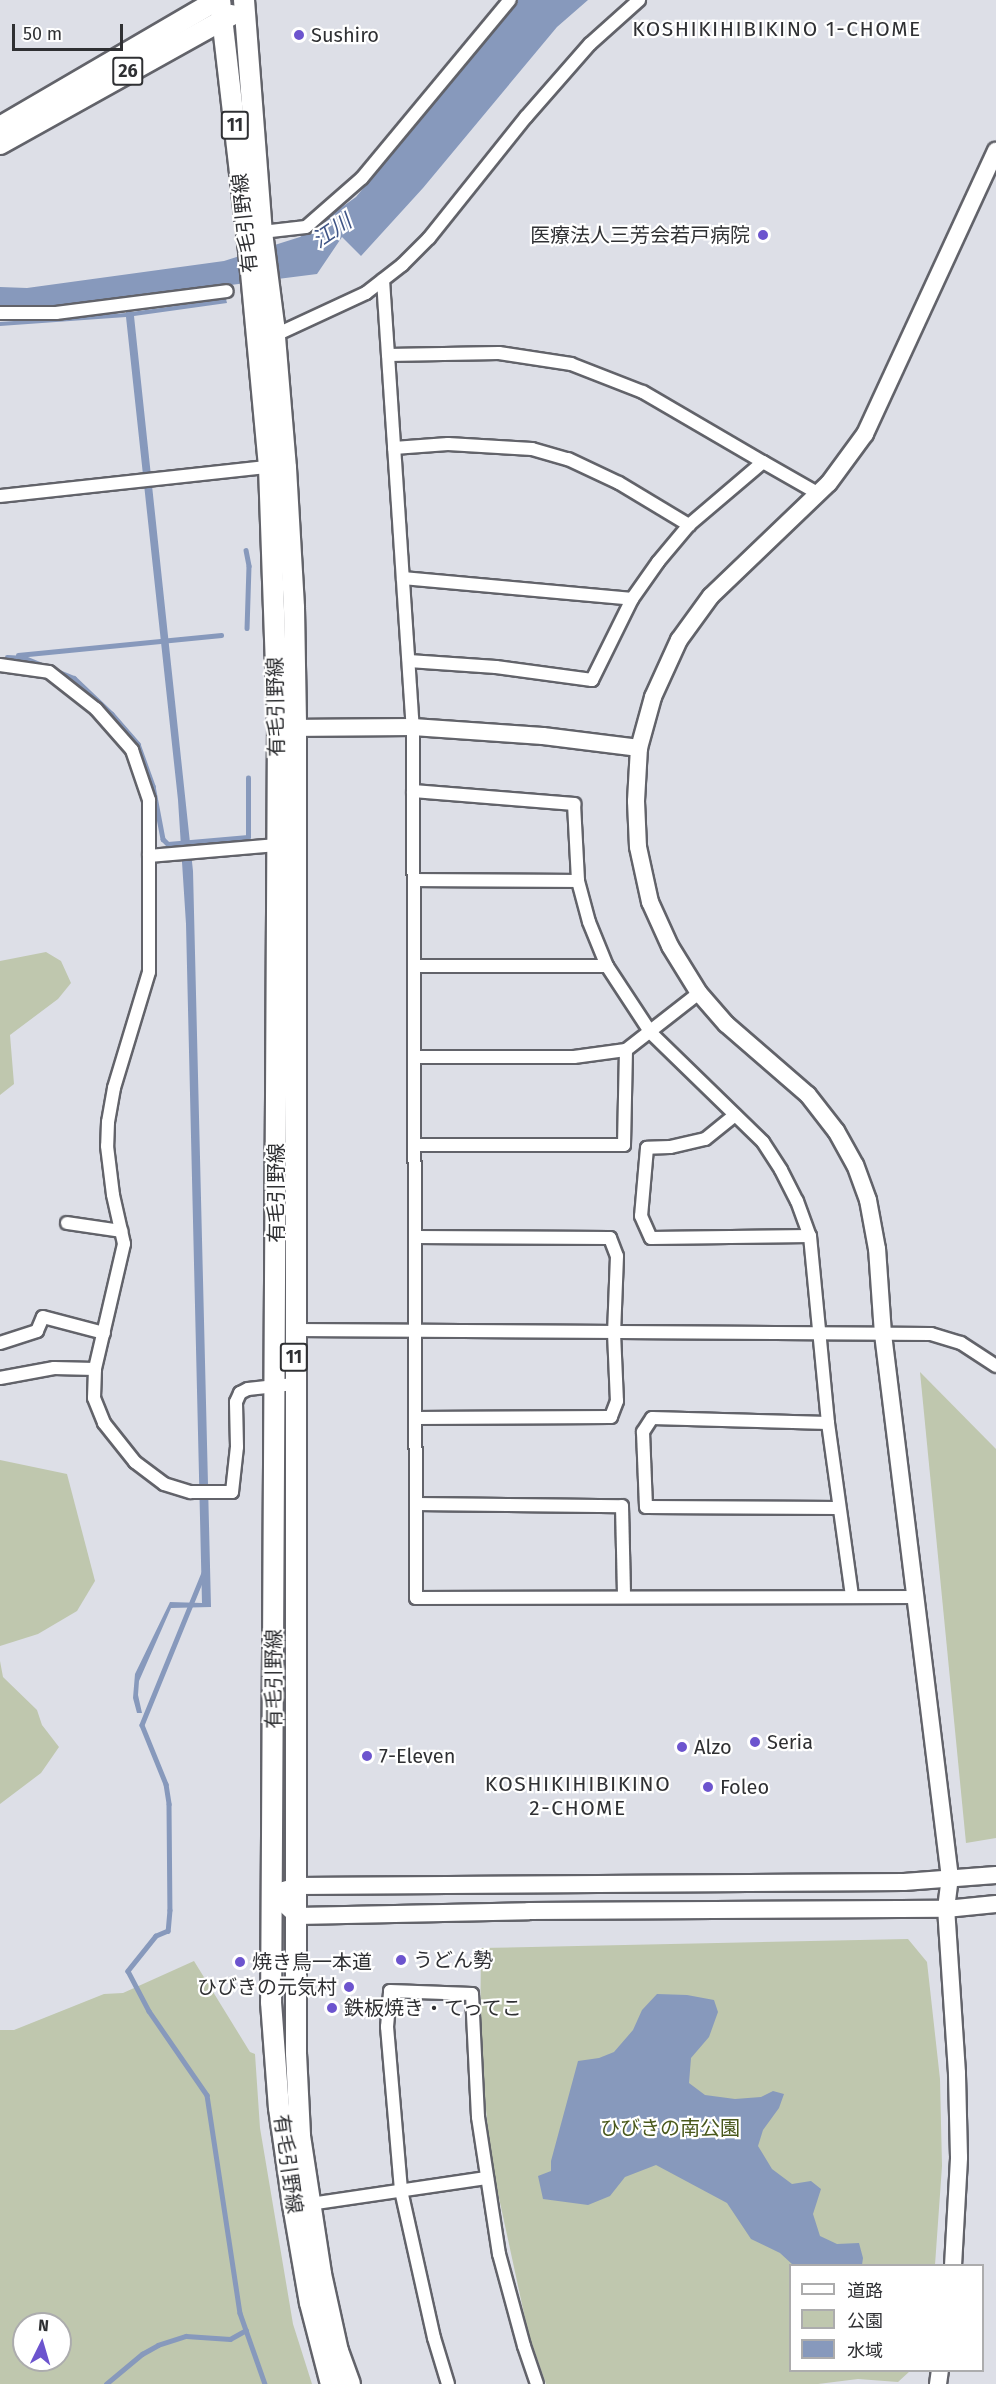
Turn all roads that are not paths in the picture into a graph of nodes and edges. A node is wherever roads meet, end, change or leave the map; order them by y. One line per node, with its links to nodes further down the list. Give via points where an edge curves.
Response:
1 (219, 0): 5 (main road, 有毛引野線 / 11); 6 (main road, 26)
2 (510, 0): 9 (street, via 362,178 306,227)
3 (639, 0): 10 (street, via 590,44 429,238)
4 (249, 3): 5 (main road, 26); 9 (main road, 有毛引野線 / 11)
5 (223, 20): 7 (main road, 26); 9 (main road, 有毛引野線 / 11)
6 (0, 127)
7 (0, 144)
8 (996, 151): 18 (street, via 865,434)
9 (258, 243): 13 (main road, 有毛引野線 / 11)
10 (382, 280): 13 (street, via 366,293); 14 (street)
11 (227, 291): 12 (street, via 56,312)
12 (0, 313)
13 (266, 334): 17 (main road, 有毛引野線 / 11); 26 (main road, 有毛引野線 / 11, via 289,526)
14 (388, 355): 15 (street); 16 (street, via 499,353 571,364 643,392)
15 (394, 448): 20 (street, via 448,444 532,449 568,459 619,483); 21 (street)
16 (762, 462): 18 (street); 20 (street)
17 (269, 467): 19 (street); 26 (main road, 有毛引野線 / 11)
18 (819, 494): 27 (street, via 711,596 680,640 653,697)
19 (0, 496)
20 (688, 525): 22 (street)
21 (403, 578): 22 (street); 23 (street)
22 (632, 599): 23 (street, via 592,680 496,667)
23 (409, 661): 25 (street)
24 (0, 665): 30 (street, via 49,672 96,709 132,750 148,794)
25 (413, 727): 26 (street); 27 (street, via 543,736); 28 (street)
26 (287, 728): 29 (main road, 有毛引野線 / 11); 45 (main road, 有毛引野線 / 11)
27 (639, 748): 35 (street, via 638,846 650,902 670,946)
28 (414, 791): 31 (street); 32 (street, via 574,804)
29 (277, 844): 30 (street); 55 (main road, 有毛引野線 / 11)
30 (149, 856): 42 (street, via 149,972 114,1088 108,1122 107,1146)
31 (414, 880): 32 (street); 33 (street)
32 (578, 881): 34 (street)
33 (414, 966): 34 (street); 38 (street)
34 (607, 966): 36 (street)
35 (699, 993): 36 (street); 50 (street, via 726,1024 808,1095 836,1131 855,1165 868,1200 877,1249)
36 (651, 1033): 37 (street); 39 (street)
37 (626, 1050): 38 (street, via 574,1058); 40 (street, via 624,1145)
38 (414, 1057): 40 (street)
39 (735, 1115): 43 (street, via 763,1142 781,1170); 43 (street, via 705,1139 647,1148 641,1216 651,1238)
40 (414, 1145): 44 (street)
41 (67, 1222): 42 (street)
42 (121, 1231): 47 (street, via 124,1244)
43 (810, 1236): 49 (street)
44 (415, 1237): 46 (street); 48 (street, via 610,1238 617,1256)
45 (294, 1330): 46 (street); 55 (main road, 有毛引野線 / 11)
46 (415, 1332): 48 (street); 56 (street)
47 (104, 1333): 51 (street, via 43,1317 37,1331); 53 (street)
48 (614, 1333): 49 (street); 56 (street, via 617,1401 611,1417)
49 (818, 1334): 50 (street); 57 (street)
50 (883, 1334): 52 (street, via 931,1334 961,1343); 62 (street)
51 (0, 1343)
52 (996, 1366)
53 (94, 1369): 54 (street, via 54,1368); 55 (street, via 94,1398 110,1430 135,1462 164,1484 190,1492 232,1492 236,1402 240,1393)
54 (0, 1378)
55 (285, 1384): 65 (main road, 有毛引野線 / 11); 66 (main road, 有毛引野線 / 11)
56 (415, 1418): 58 (street)
57 (828, 1423): 59 (street); 59 (street, via 652,1418 643,1432 646,1507)
58 (416, 1504): 60 (street, via 622,1506); 60 (street, via 416,1598)
59 (839, 1508): 61 (street)
60 (624, 1596): 61 (street)
61 (852, 1596): 62 (street)
62 (915, 1597): 64 (street)
63 (996, 1875): 64 (street)
64 (950, 1878): 65 (street, via 892,1882); 68 (street)
65 (297, 1886): 66 (street); 69 (main road, 有毛引野線 / 11)
66 (272, 1893): 69 (street); 74 (main road, 有毛引野線 / 11, via 272,2002 279,2108 310,2303)
67 (996, 1904): 68 (street)
68 (946, 1909): 69 (street); 73 (street, via 959,2157)
69 (297, 1916): 72 (main road, 有毛引野線 / 11, via 297,2077 300,2136)
70 (487, 2178): 71 (street); 71 (street, via 478,2117 472,1994 390,1991 387,2038); 77 (street, via 498,2254)
71 (401, 2190): 72 (street); 76 (street)
72 (310, 2204): 75 (main road, 有毛引野線 / 11, via 338,2351)
73 (953, 2264)
74 (332, 2384)
75 (350, 2384)
76 (448, 2384)
77 (537, 2384)

